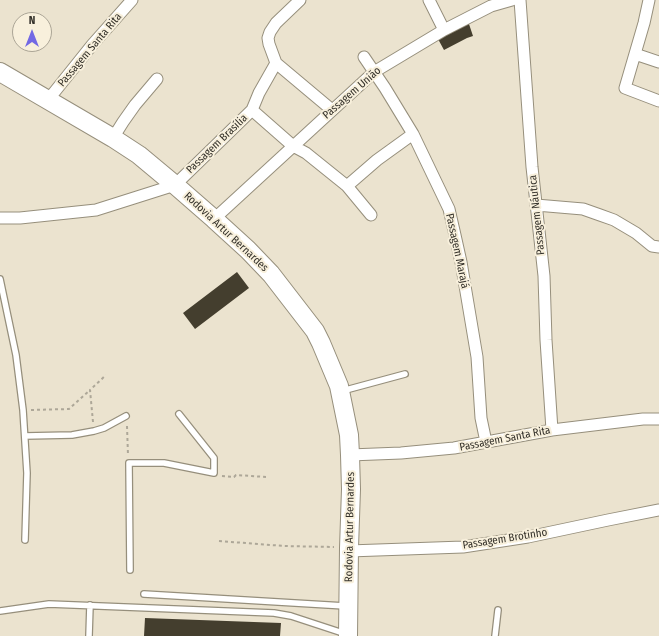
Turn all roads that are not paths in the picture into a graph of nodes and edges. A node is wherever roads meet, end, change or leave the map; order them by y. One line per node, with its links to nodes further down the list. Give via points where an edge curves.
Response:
1 (132, 0): 15 (street, Passagem Santa Rita)
2 (300, 0): 11 (street, via 270,32 269,44)
3 (429, 0): 7 (street)
4 (520, 0): 24 (street, Passagem Náutica)
5 (649, 0): 8 (street)
6 (505, 1): 7 (street, Passagem União)
7 (444, 30): 13 (street, Passagem União)
8 (635, 54): 10 (street); 16 (street, via 625,88)
9 (364, 57): 13 (street, Passagem Marajá)
10 (659, 62)
11 (276, 63): 17 (street, Passagem Brasília); 18 (street)
12 (0, 72): 15 (main road, Rodovia Artur Bernardes)
13 (374, 72): 18 (street, Passagem União); 19 (street, Passagem Marajá)
14 (157, 79): 20 (street, via 135,105)
15 (48, 100): 20 (main road, Rodovia Artur Bernardes)
16 (659, 101)
17 (252, 110): 21 (street); 22 (street, Passagem Brasília)
18 (332, 110): 21 (street, Passagem União)
19 (413, 134): 23 (street); 37 (street, Passagem Marajá, via 449,209 456,235 477,357)
20 (113, 138): 22 (main road, Rodovia Artur Bernardes)
21 (293, 146): 23 (street, via 306,153); 27 (street, Passagem União)
22 (175, 185): 26 (street, via 96,210); 27 (main road, Rodovia Artur Bernardes)
23 (347, 186): 25 (street)
24 (536, 205): 28 (street, via 583,209 614,220 652,246); 35 (street, Passagem Náutica, via 544,276)
25 (371, 215)
26 (0, 218)
27 (214, 218): 31 (main road, Rodovia Artur Bernardes, via 271,274 315,331)
28 (659, 247)
29 (0, 279): 36 (lane, via 16,355)
30 (404, 374): 31 (lane)
31 (340, 392): 38 (main road, Rodovia Artur Bernardes, via 349,435)
32 (179, 414): 42 (lane, via 214,458 214,473 164,463 129,463)
33 (126, 416): 36 (lane, via 94,431 72,435)
34 (659, 419): 35 (street, Passagem Santa Rita)
35 (552, 430): 37 (street, Passagem Santa Rita)
36 (25, 436): 40 (lane)
37 (486, 442): 38 (street, Passagem Santa Rita, via 454,448)
38 (350, 455): 41 (main road, Rodovia Artur Bernardes)
39 (659, 510): 41 (street, Passagem Brotinho, via 528,537 463,547)
40 (25, 540)
41 (349, 549): 45 (main road, Rodovia Artur Bernardes)
42 (130, 570)
43 (144, 594): 45 (lane)
44 (90, 605): 46 (lane, via 49,604); 48 (lane, via 274,613); 49 (lane)
45 (349, 606): 48 (main road, Rodovia Artur Bernardes)
46 (0, 610)
47 (498, 610): 50 (lane)
48 (348, 635)
49 (89, 636)
50 (495, 636)

